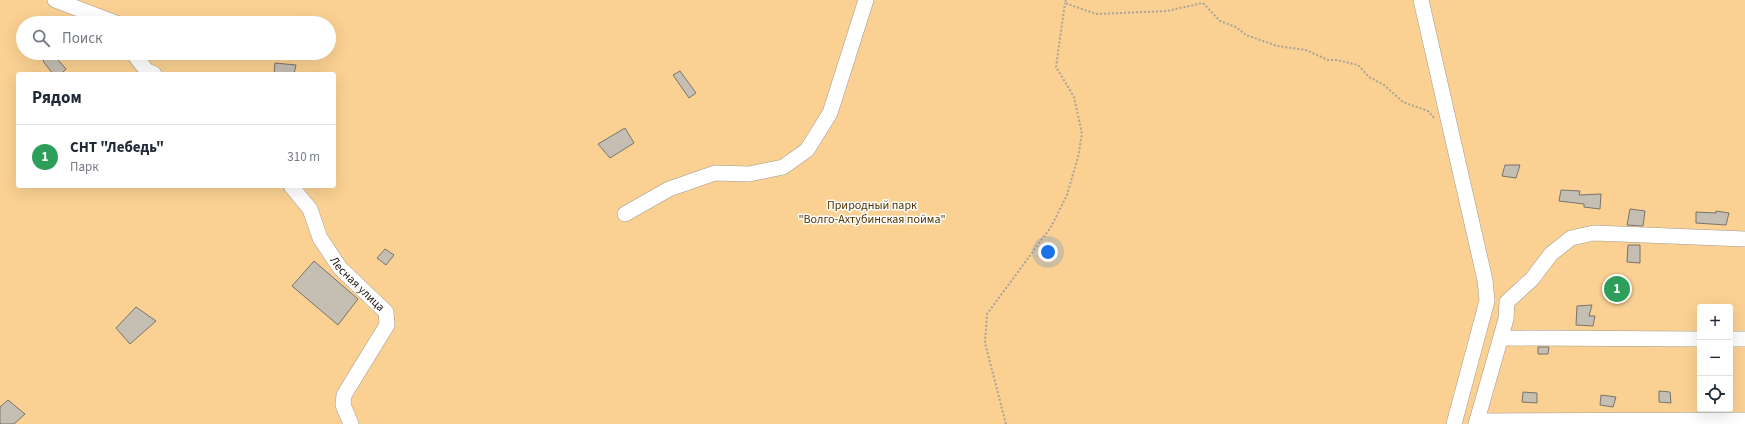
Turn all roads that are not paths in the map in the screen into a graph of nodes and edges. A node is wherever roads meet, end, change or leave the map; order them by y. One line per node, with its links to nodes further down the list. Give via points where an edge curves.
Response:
1 (55, 0): 4 (street)
2 (866, 0): 8 (street, via 830,113 807,150 783,167 749,174 708,175 669,189)
3 (1421, 0): 10 (street, via 1485,280)
4 (97, 16)
5 (138, 60): 6 (street)
6 (149, 72)
7 (293, 188): 18 (street, Лесная улица, via 310,209 320,238 340,268 386,312 387,325 344,396 343,405)
8 (625, 214)
9 (1745, 238): 11 (street, via 1594,233 1571,238 1551,254 1532,279)
10 (1487, 301): 11 (street); 19 (street)
11 (1507, 302): 12 (street)
12 (1501, 338): 13 (street); 17 (street)
13 (1697, 339)
14 (1733, 339): 15 (street)
15 (1745, 339)
16 (1745, 420): 17 (street)
17 (1476, 422)
18 (351, 424)
19 (1454, 424)

